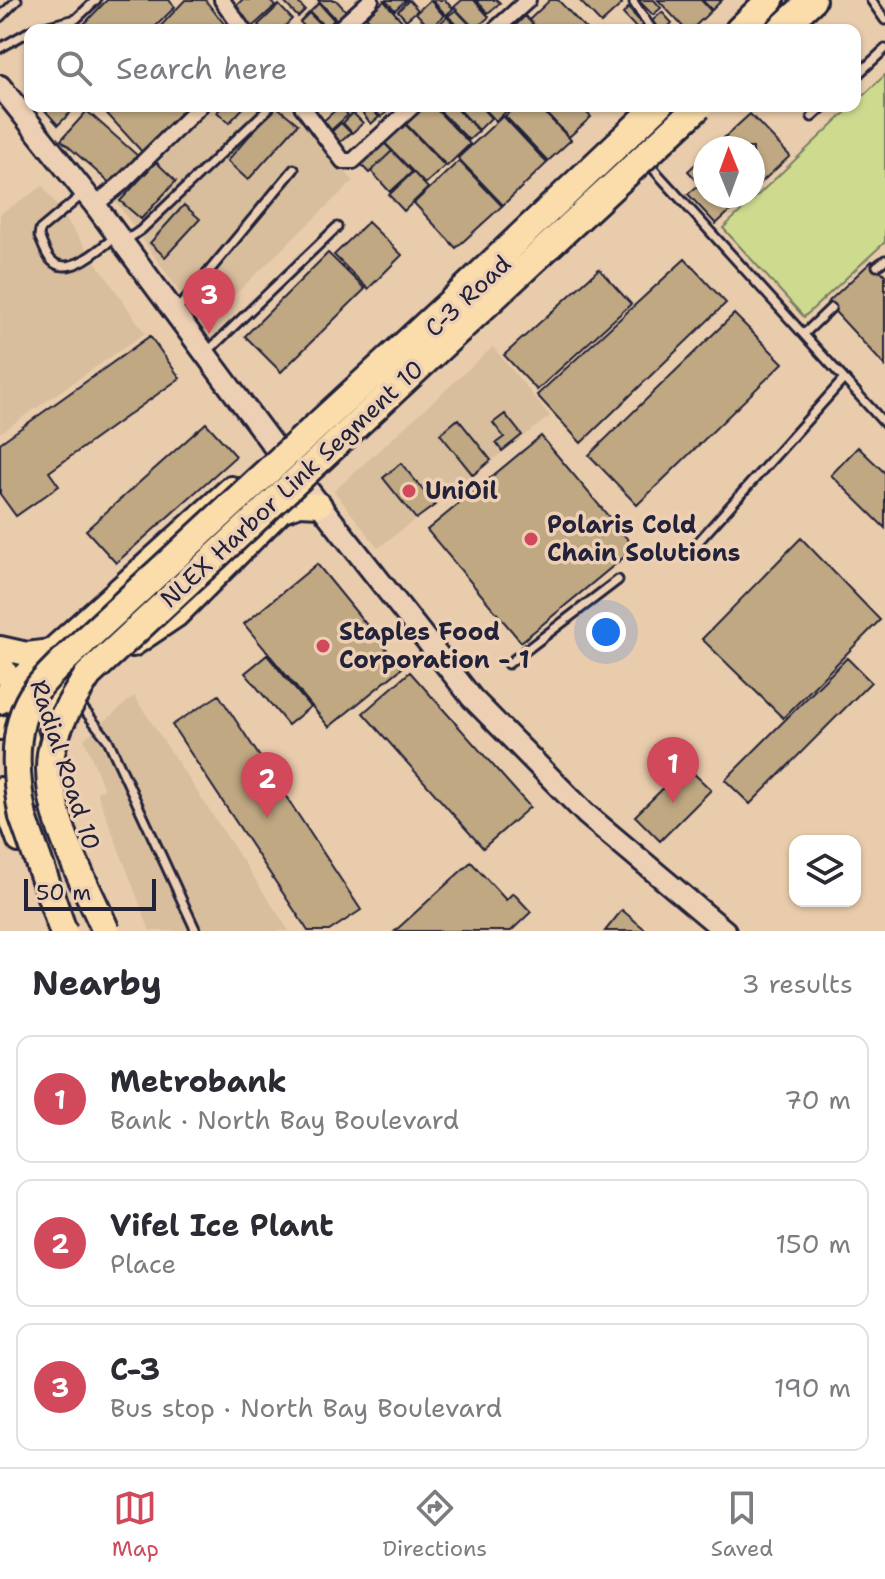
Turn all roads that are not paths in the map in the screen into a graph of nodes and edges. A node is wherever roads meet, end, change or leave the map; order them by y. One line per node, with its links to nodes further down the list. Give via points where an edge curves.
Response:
1 (17, 0): 13 (lane)
2 (96, 0): 15 (lane, via 76,19)
3 (241, 0): 12 (street)
4 (371, 0): 17 (street)
5 (528, 0): 18 (street)
6 (760, 0): 20 (main road)
7 (770, 0): 21 (highway)
8 (812, 0): 22 (highway)
9 (826, 0): 23 (main road)
10 (871, 0): 14 (lane)
11 (634, 3): 19 (lane)
12 (226, 5): 16 (street)
13 (0, 17)
14 (885, 20)
15 (56, 24)
16 (239, 24)
17 (345, 24)
18 (502, 24)
19 (648, 24)
20 (734, 24)
21 (745, 24)
22 (786, 24)
23 (800, 24)
24 (24, 34): 25 (lane)
25 (0, 48)
26 (885, 49): 27 (lane)
27 (861, 71)
28 (0, 86): 41 (main road)
29 (194, 112): 41 (street, via 122,183)
30 (265, 112): 43 (lane, via 141,230)
31 (306, 112): 32 (street, via 343,161 353,161)
32 (406, 112)
33 (643, 112): 52 (main road, C-3 Road, via 624,137)
34 (652, 112): 67 (highway, NLEX Harbor Link Segment 10, bridge, via 37,689 20,731 18,789)
35 (693, 112): 69 (highway, NLEX Harbor Link Segment 10, bridge, via 88,675 54,742 50,777 57,816)
36 (703, 112): 39 (main road, C-3 Road)
37 (817, 112): 38 (lane)
38 (812, 117)
39 (644, 158): 48 (lane); 53 (main road, C-3 Road, via 461,337)
40 (294, 169): 47 (lane)
41 (90, 199): 43 (main road); 43 (lane, via 40,230 51,260 74,265)
42 (337, 227): 49 (lane)
43 (120, 239): 47 (main road)
44 (885, 260): 45 (lane)
45 (877, 266)
46 (831, 308): 48 (lane)
47 (174, 313): 49 (main road)
48 (804, 334): 50 (lane)
49 (205, 354): 52 (main road)
50 (844, 379): 51 (lane); 54 (lane)
51 (885, 424)
52 (275, 448): 53 (main road); 57 (main road, C-3 Road)
53 (313, 496): 60 (main road, via 283,510 176,616); 71 (main road, via 472,698 586,814)
54 (698, 542)
55 (618, 580): 59 (lane)
56 (0, 648): 57 (main road, via 27,654)
57 (51, 651): 61 (main road, C-3 Road)
58 (0, 661): 61 (main road, Radial Road 10)
59 (508, 664)
60 (67, 692): 62 (main road); 65 (main road, via 51,725); 70 (lane, via 108,740)
61 (6, 694): 62 (main road, Radial Road 10)
62 (24, 724): 63 (main road); 65 (main road, Radial Road 10)
63 (0, 728)
64 (0, 789): 66 (main road)
65 (42, 793): 68 (main road, Radial Road 10)
66 (52, 931)
67 (63, 931)
68 (98, 931)
69 (106, 931)
70 (196, 931)
71 (725, 931)

